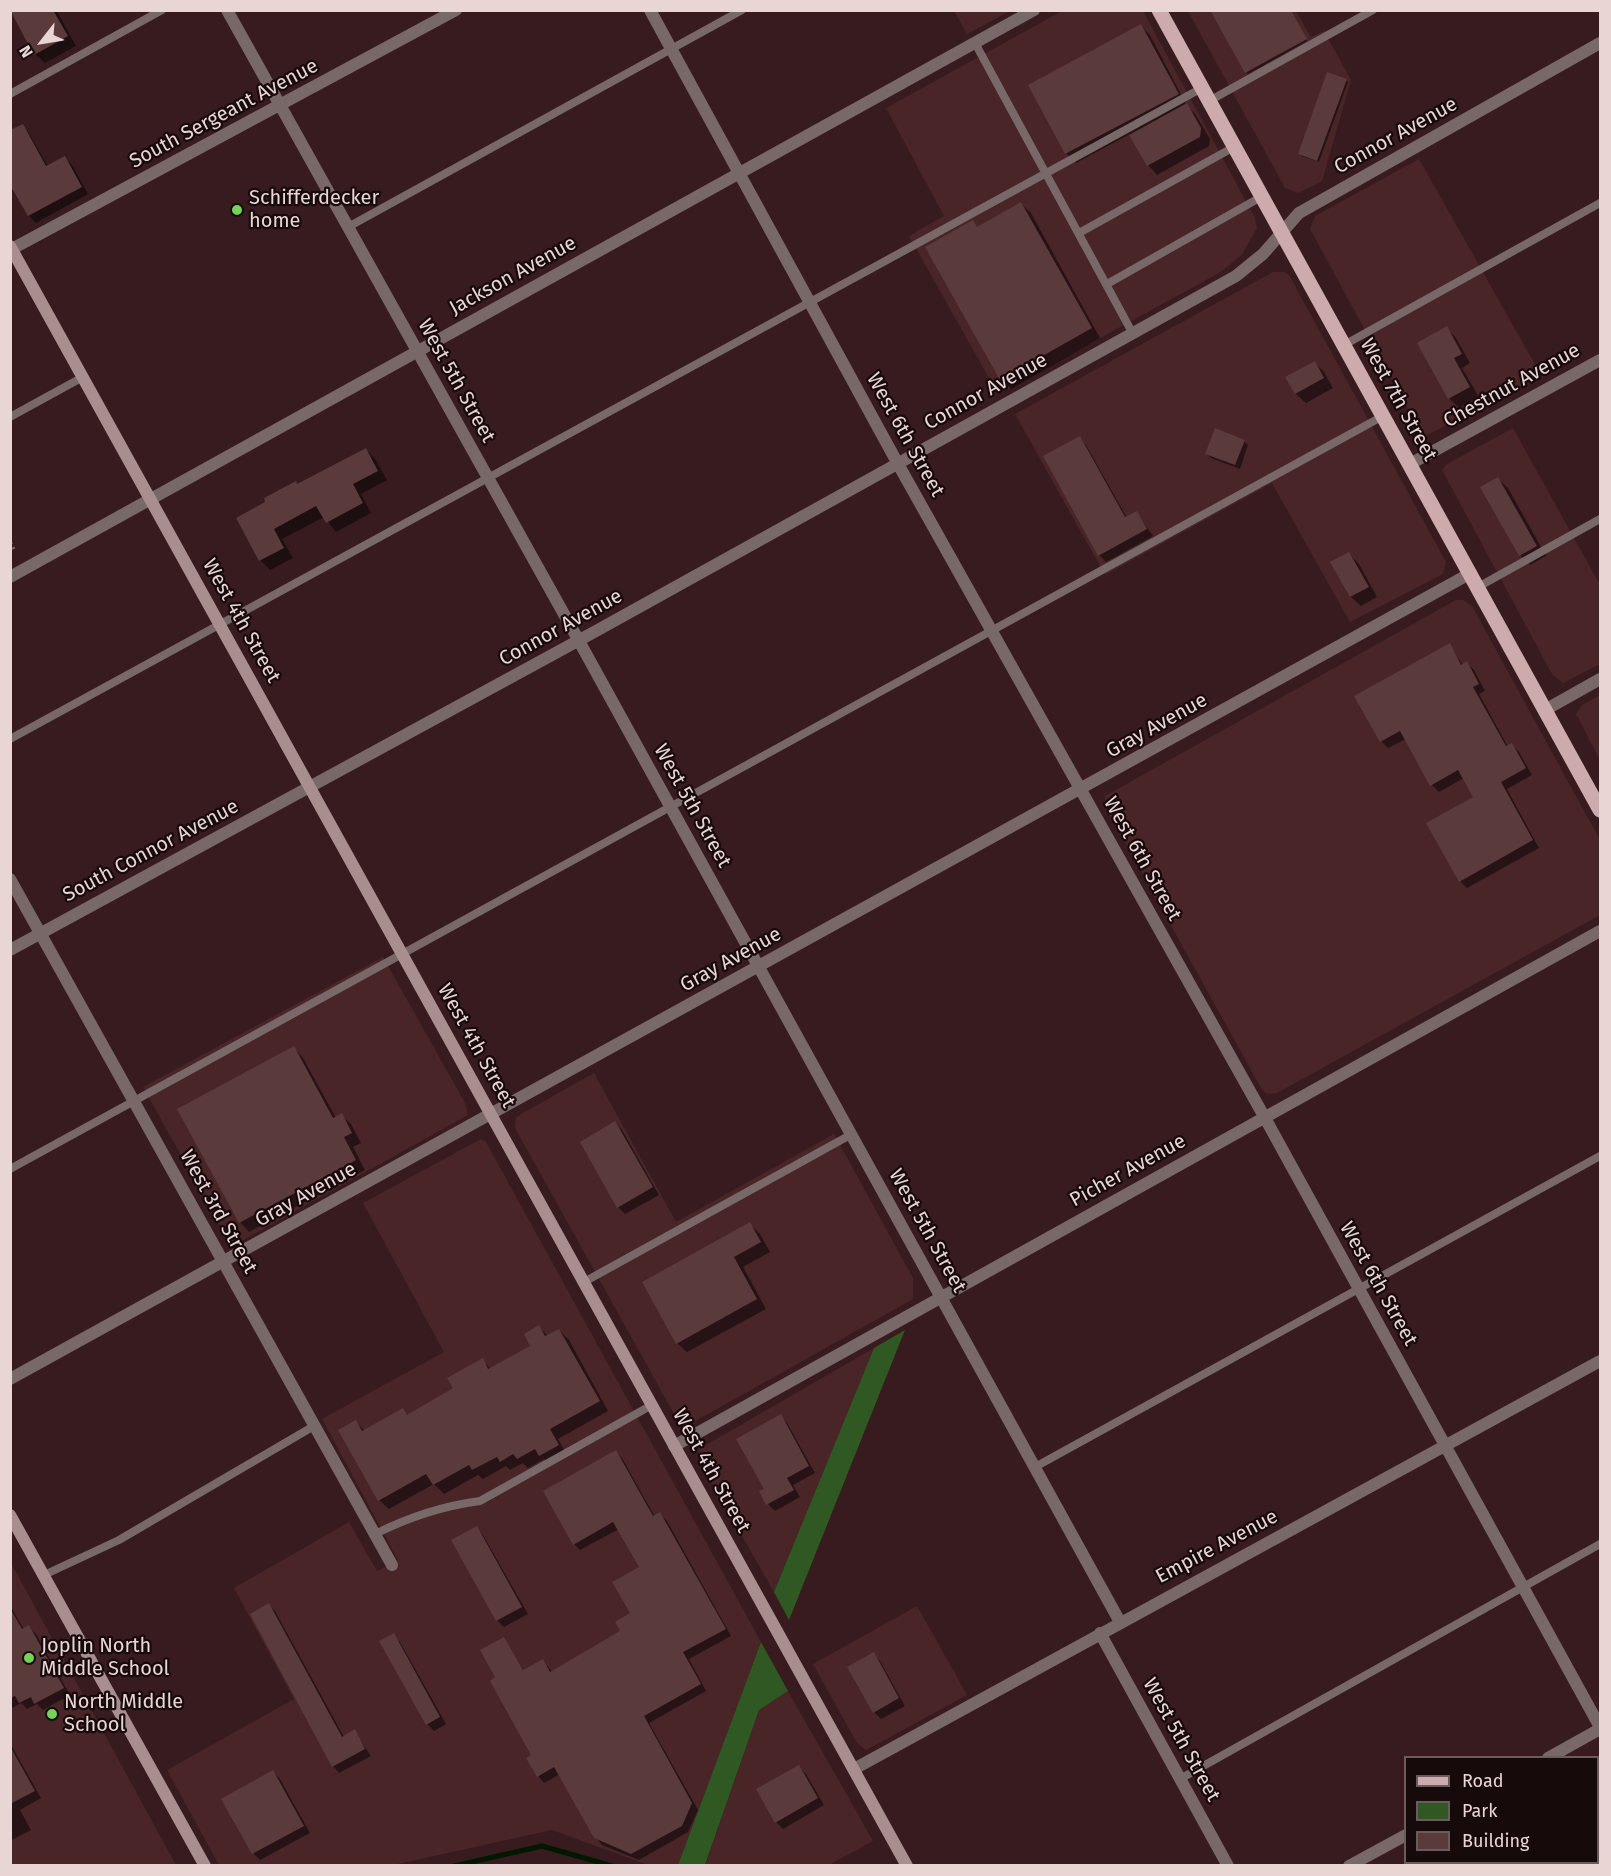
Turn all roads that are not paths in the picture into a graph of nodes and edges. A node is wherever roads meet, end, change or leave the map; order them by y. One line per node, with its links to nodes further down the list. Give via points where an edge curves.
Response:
1 (162, 10): 12 (lane)
2 (227, 10): 14 (street, West 5th Street)
3 (456, 10): 14 (street, South Sergeant Avenue)
4 (650, 10): 11 (street, West 6th Street)
5 (742, 10): 11 (lane)
6 (1034, 10): 9 (street, Jackson Avenue)
7 (1159, 10): 13 (main road, West 7th Street)
8 (1373, 10): 13 (lane)
9 (975, 43): 16 (street, Jackson Avenue); 17 (lane)
10 (1600, 43): 21 (street, Connor Avenue, via 1303,211)
11 (672, 50): 16 (street, West 6th Street); 20 (lane)
12 (10, 94)
13 (1205, 94): 15 (main road, West 7th Street); 17 (lane)
14 (281, 106): 20 (street, West 5th Street); 23 (street, South Sergeant Avenue)
15 (1234, 147): 18 (main road, West 7th Street); 22 (lane)
16 (739, 173): 25 (street, West 6th Street); 28 (street, Jackson Avenue)
17 (1045, 173): 22 (lane); 25 (lane)
18 (1261, 197): 21 (main road, West 7th Street); 24 (lane)
19 (1600, 203): 27 (lane)
20 (348, 227): 28 (street, West 5th Street)
21 (1281, 232): 26 (street, Connor Avenue, via 1263,254 1236,276); 27 (main road, West 7th Street)
22 (1079, 233): 24 (lane)
23 (11, 248): 30 (street, West 4th Street)
24 (1107, 284): 26 (lane)
25 (811, 301): 33 (street, West 6th Street); 35 (lane)
26 (1133, 334): 33 (street, Connor Avenue)
27 (1344, 345): 31 (main road, West 7th Street)
28 (418, 351): 35 (street, West 5th Street); 36 (street, Jackson Avenue)
29 (1600, 360): 34 (street, Chestnut Avenue)
30 (83, 377): 32 (lane); 36 (street, West 4th Street)
31 (1383, 416): 34 (main road, West 7th Street); 42 (lane)
32 (10, 417)
33 (898, 464): 42 (street, West 6th Street); 43 (street, Connor Avenue)
34 (1410, 464): 38 (main road, West 7th Street)
35 (487, 477): 41 (lane); 43 (street, West 5th Street)
36 (151, 499): 39 (street, Jackson Avenue); 41 (street, West 4th Street)
37 (1600, 519): 40 (lane)
38 (1470, 573): 40 (main road, West 7th Street); 48 (street, Gray Avenue)
39 (10, 577)
40 (1478, 587): 45 (main road, West 7th Street)
41 (219, 623): 46 (lane); 47 (street, West 4th Street)
42 (992, 630): 48 (street, West 6th Street); 49 (lane)
43 (579, 641): 47 (street, Connor Avenue); 49 (street, West 5th Street)
44 (1600, 679): 45 (street)
45 (1545, 710): 50 (main road, West 7th Street)
46 (10, 739)
47 (311, 787): 53 (street, South Connor Avenue); 55 (street, West 4th Street)
48 (1081, 791): 56 (street, Gray Avenue); 59 (street, West 6th Street)
49 (670, 807): 55 (lane); 56 (street, West 5th Street)
50 (1600, 810)
51 (10, 879): 53 (street, West 3rd Street)
52 (1600, 931): 59 (street, Picher Avenue)
53 (41, 933): 54 (street, South Connor Avenue); 57 (street, West 3rd Street)
54 (10, 950)
55 (402, 954): 57 (lane); 58 (street, West 4th Street)
56 (758, 968): 58 (street, Gray Avenue); 60 (street, West 5th Street)
57 (134, 1101): 62 (lane); 63 (street, West 3rd Street)
58 (491, 1115): 63 (street, Gray Avenue); 64 (street, West 4th Street)
59 (1265, 1118): 65 (street, West 6th Street); 66 (street, Picher Avenue)
60 (852, 1134): 64 (lane); 66 (street, West 5th Street)
61 (1600, 1156): 65 (lane)
62 (10, 1169)
63 (224, 1263): 68 (street, Gray Avenue); 70 (street, West 3rd Street)
64 (584, 1282): 69 (street, West 4th Street)
65 (1359, 1290): 72 (street, West 6th Street); 73 (lane)
66 (940, 1296): 71 (street, Picher Avenue); 73 (street, West 5th Street)
67 (1600, 1361): 72 (street, Empire Avenue)
68 (10, 1379)
69 (652, 1405): 71 (street, West 4th Street); 75 (lane, via 480,1502 448,1505)
70 (314, 1426): 75 (street, West 3rd Street); 78 (lane, via 119,1540)
71 (674, 1446): 84 (street, West 4th Street)
72 (1444, 1446): 79 (street, West 6th Street); 80 (street, Empire Avenue)
73 (1035, 1467): 80 (street, West 5th Street)
74 (10, 1515): 78 (street)
75 (375, 1534): 77 (street, West 3rd Street)
76 (1600, 1544): 79 (lane)
77 (392, 1565)
78 (44, 1575): 87 (street)
79 (1522, 1586): 82 (street, West 6th Street); 85 (lane)
80 (1120, 1622): 81 (street, Empire Avenue)
81 (1100, 1633): 84 (street, Empire Avenue); 85 (street, West 5th Street)
82 (1600, 1728): 83 (street)
83 (1551, 1756)
84 (854, 1769): 88 (street, West 4th Street)
85 (1180, 1779): 89 (street, West 5th Street)
86 (1404, 1836): 90 (street)
87 (205, 1866)
88 (907, 1866)
89 (1228, 1866)
90 (1349, 1866)

